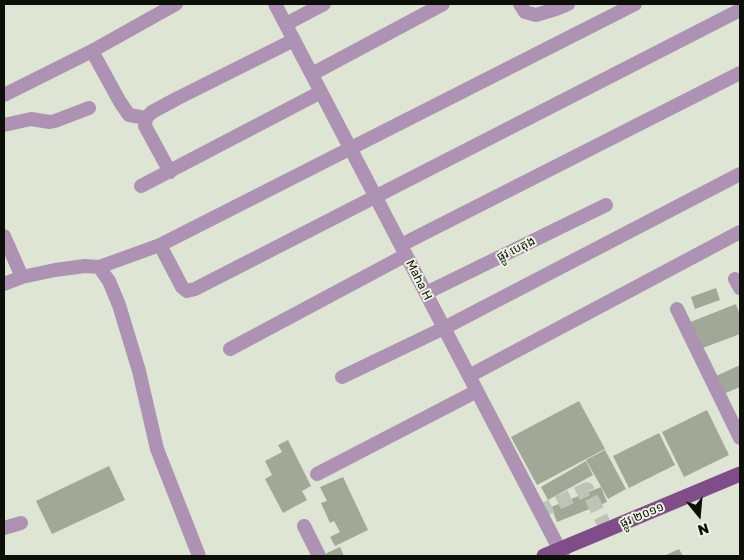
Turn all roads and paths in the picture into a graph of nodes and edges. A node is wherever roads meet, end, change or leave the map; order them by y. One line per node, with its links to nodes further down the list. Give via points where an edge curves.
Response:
1 (176, 4): 11 (street)
2 (275, 4): 9 (street, Maha H)
3 (324, 4): 9 (street)
4 (443, 4): 13 (street)
5 (520, 4): 6 (street, via 525,12 536,15)
6 (568, 4)
7 (632, 4): 19 (street)
8 (740, 10): 23 (street)
9 (286, 24): 10 (street, Maha H)
10 (294, 40): 13 (street, Maha H); 17 (street, via 178,98)
11 (92, 51): 15 (street); 17 (street, via 129,114)
12 (740, 73): 28 (street)
13 (312, 74): 14 (street, Maha H)
14 (321, 92): 19 (street, Maha H); 20 (street)
15 (4, 95)
16 (89, 108): 18 (street, via 55,121 31,119)
17 (146, 118): 20 (street, via 145,126)
18 (4, 125)
19 (350, 149): 23 (street, Maha H); 27 (street)
20 (170, 172): 22 (street)
21 (740, 174): 34 (street)
22 (141, 186)
23 (375, 196): 27 (street, via 186,291); 28 (street, Maha H)
24 (606, 205): 32 (street, ផ្លូវ បេតុង)
25 (740, 232): 36 (street)
26 (4, 236): 30 (street)
27 (160, 245): 29 (street)
28 (403, 250): 32 (street, Maha H); 35 (street)
29 (99, 266): 30 (street); 46 (street, via 119,305 157,449)
30 (22, 276): 31 (street)
31 (4, 284)
32 (426, 293): 34 (street, Maha H)
33 (678, 310): 39 (street)
34 (444, 328): 36 (street, Maha H); 37 (street)
35 (230, 349)
36 (469, 376): 38 (street, Maha H)
37 (342, 377)
38 (477, 391): 40 (street); 45 (street, Maha H)
39 (740, 438)
40 (317, 474)
41 (740, 474): 45 (main road, ផ្លូវ ២០១១)
42 (21, 522): 44 (street)
43 (304, 526): 47 (street)
44 (4, 528)
45 (561, 553): 48 (main road, ផ្លូវ ២០១១)
46 (199, 556)
47 (319, 556)
48 (544, 556)

